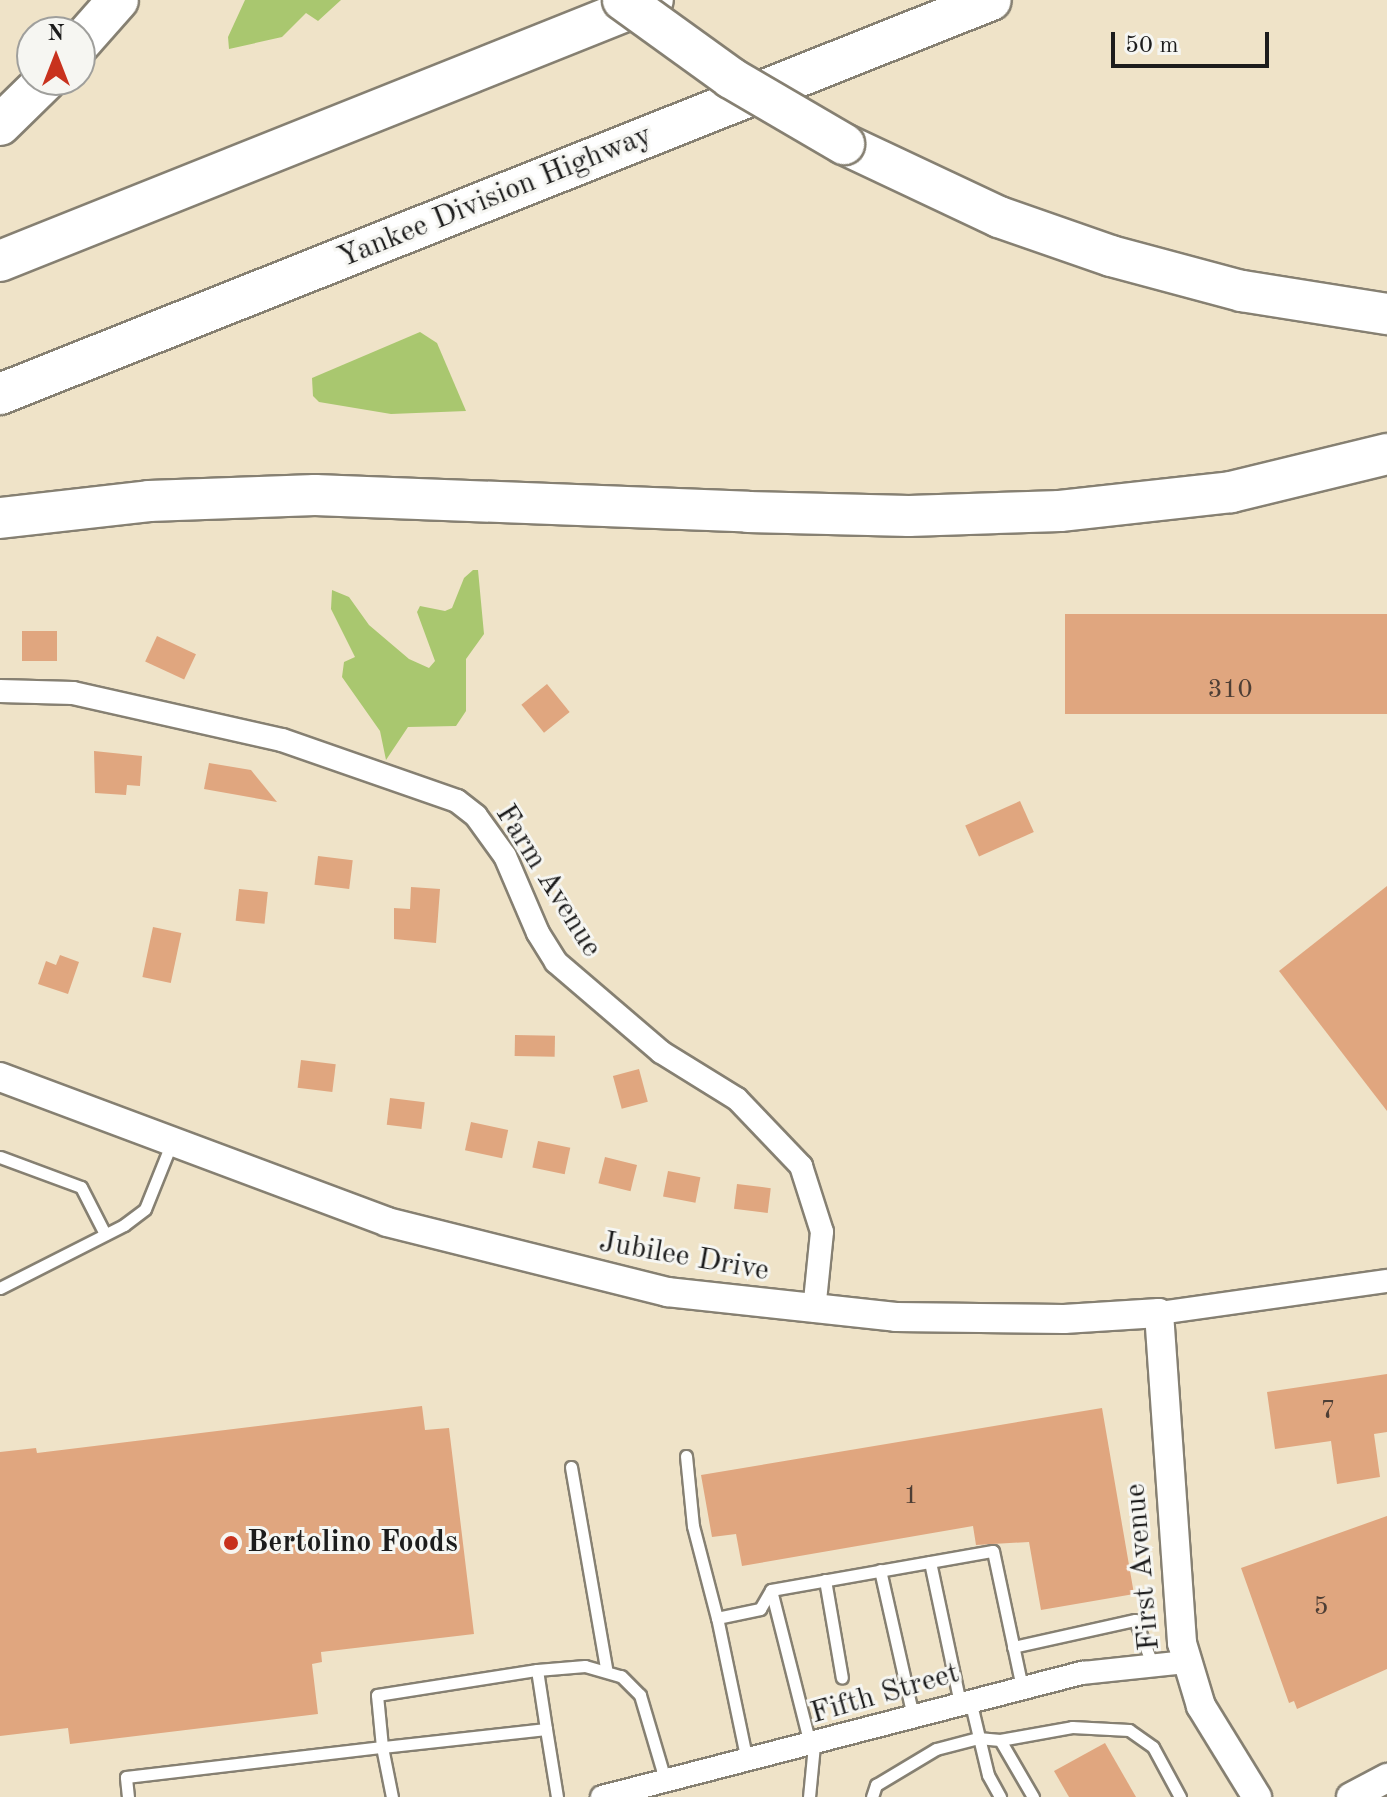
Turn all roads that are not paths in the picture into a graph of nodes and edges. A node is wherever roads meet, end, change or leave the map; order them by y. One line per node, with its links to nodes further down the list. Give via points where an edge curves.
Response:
1 (118, 0): 5 (highway)
2 (623, 0): 9 (highway, bridge, via 731,78 844,144 999,217 1111,256 1242,291)
3 (653, 0): 8 (highway)
4 (991, 0): 10 (highway, Yankee Division Highway)
5 (96, 25)
6 (30, 96): 7 (highway)
7 (0, 125)
8 (0, 261)
9 (1387, 314)
10 (0, 394)
11 (1387, 454): 12 (highway, via 1231,492 1060,511 762,513 315,495 149,501)
12 (0, 518)
13 (0, 691): 20 (street, Farm Avenue, via 73,693 282,740 428,789 476,816 505,856 556,962 661,1052 737,1099 801,1166 822,1232)
14 (0, 1077): 15 (street, Jubilee Drive)
15 (172, 1142): 17 (lane, via 145,1209); 20 (street, Jubilee Drive, via 387,1222 485,1251 667,1292)
16 (0, 1157): 17 (lane, via 81,1187)
17 (105, 1234): 19 (lane)
18 (1387, 1281): 21 (street, Jubilee Drive)
19 (0, 1288)
20 (814, 1311): 21 (street, Jubilee Drive, via 968,1320)
21 (1159, 1313): 30 (street, First Avenue, via 1170,1524)
22 (686, 1456): 28 (lane, via 693,1526)
23 (571, 1467): 32 (lane)
24 (930, 1562): 25 (lane); 29 (lane, via 993,1551); 36 (lane)
25 (880, 1570): 26 (lane); 37 (lane)
26 (825, 1580): 27 (lane); 34 (lane)
27 (771, 1590): 28 (lane, via 760,1609); 41 (lane)
28 (717, 1618): 43 (lane)
29 (1013, 1647): 31 (lane, via 1135,1620); 35 (lane)
30 (1186, 1662): 31 (street, Fifth Street); 55 (street, First Avenue, via 1201,1706)
31 (1153, 1666): 35 (street, Fifth Street, via 1083,1673)
32 (606, 1668): 33 (lane); 45 (lane, via 640,1695)
33 (537, 1670): 38 (lane); 42 (lane, via 377,1695)
34 (842, 1678)
35 (1022, 1687): 36 (street, Fifth Street)
36 (965, 1702): 37 (street, Fifth Street); 39 (lane)
37 (913, 1716): 41 (street, Fifth Street)
38 (546, 1729): 42 (lane); 48 (lane)
39 (978, 1738): 40 (lane); 51 (lane, via 936,1749 876,1785); 52 (lane)
40 (1000, 1740): 53 (lane); 54 (lane, via 1114,1725 1153,1747)
41 (812, 1746): 43 (street, Fifth Street); 50 (lane)
42 (382, 1747): 46 (lane, via 126,1777); 47 (lane)
43 (747, 1763): 45 (street, Fifth Street)
44 (1387, 1778): 56 (street)
45 (666, 1783): 49 (street, Fifth Street)
46 (128, 1797)
47 (392, 1797)
48 (557, 1797)
49 (602, 1797)
50 (809, 1797)
51 (872, 1797)
52 (1000, 1797)
53 (1033, 1797)
54 (1180, 1797)
55 (1257, 1797)
56 (1351, 1797)

